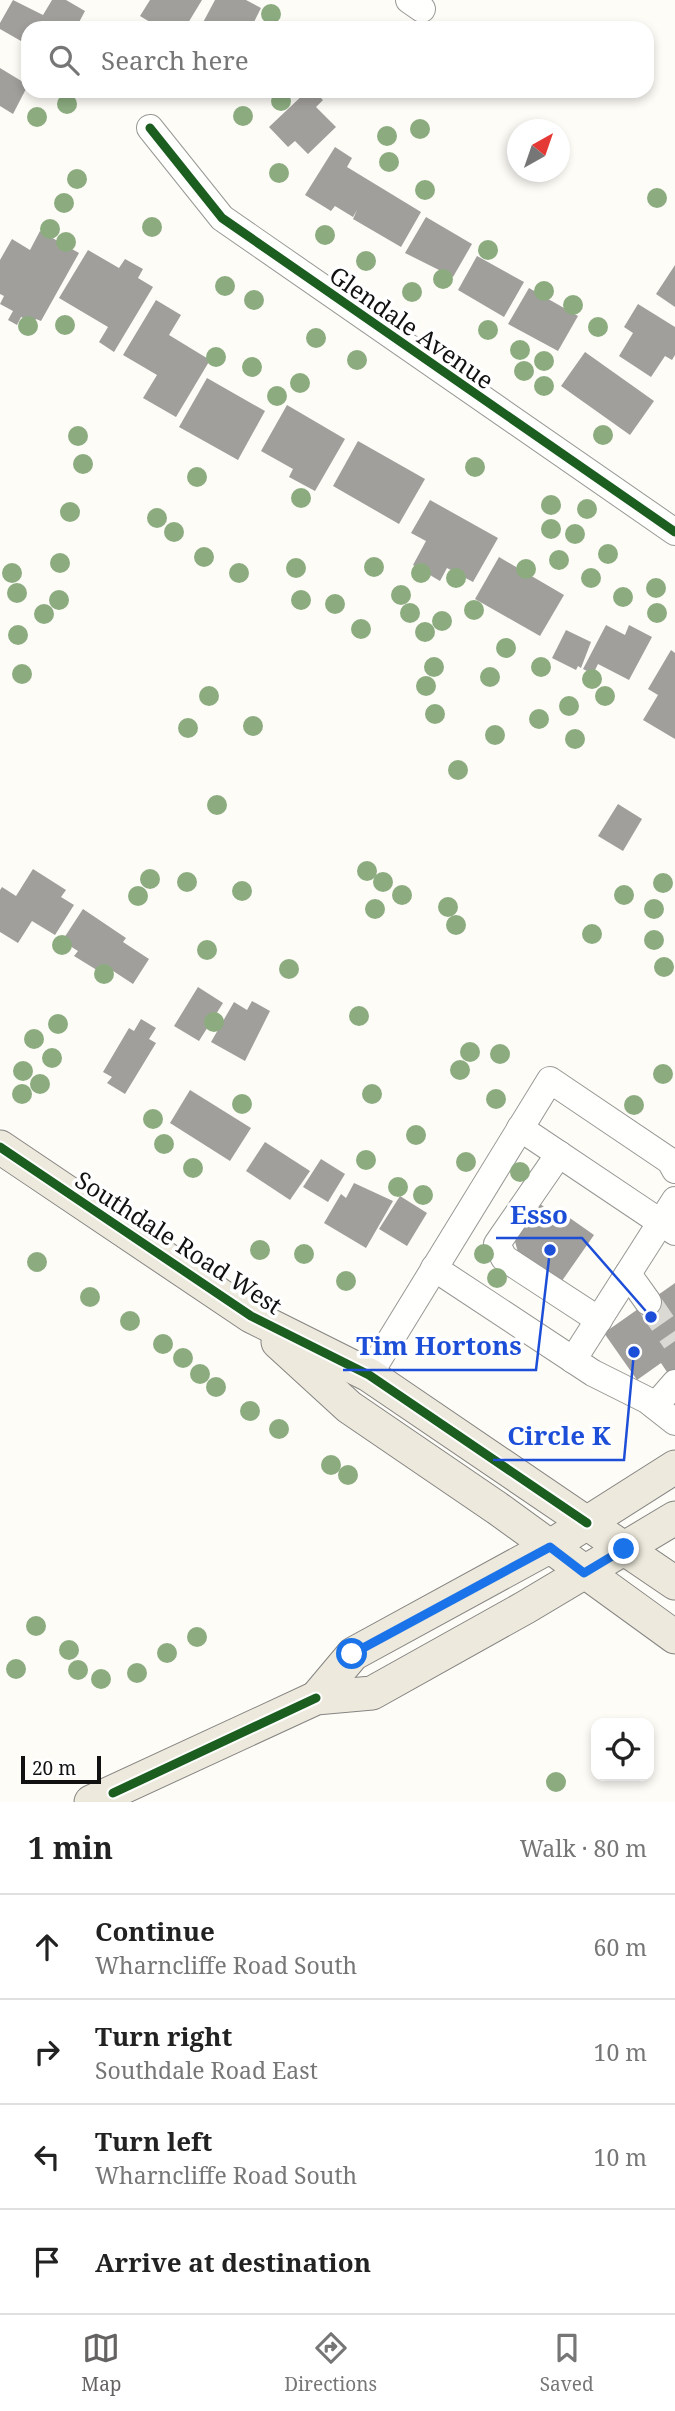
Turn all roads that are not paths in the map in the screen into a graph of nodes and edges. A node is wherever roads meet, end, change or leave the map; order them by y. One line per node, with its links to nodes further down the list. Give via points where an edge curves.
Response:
1 (150, 128): 2 (street, Glendale Avenue, via 222,218)
2 (671, 520)
3 (520, 1128): 5 (street); 6 (street, via 550,1080 670,1161); 8 (street)
4 (0, 1147): 11 (main road, Southdale Road West)
5 (559, 1154): 7 (street); 12 (street, via 497,1244 504,1258)
6 (675, 1170)
7 (670, 1218): 9 (street)
8 (434, 1268): 13 (street); 14 (street)
9 (628, 1274): 10 (street); 12 (street)
10 (648, 1302)
11 (251, 1316): 14 (main road, Southdale Road West); 20 (main road, Southdale Road West, via 349,1407)
12 (599, 1320): 13 (street)
13 (573, 1360): 16 (street)
14 (369, 1375): 19 (main road, Southdale Road West)
15 (675, 1383): 16 (street)
16 (665, 1414)
17 (675, 1467): 19 (main road)
18 (675, 1518): 21 (main road)
19 (587, 1523): 20 (main road); 21 (main road, Southdale Road West)
20 (550, 1547): 22 (main road, Southdale Road West); 25 (main road, via 352,1654)
21 (624, 1549): 22 (main road); 23 (main road, Southdale Road West)
22 (584, 1573): 24 (main road, Southdale Road West); 25 (main road, via 372,1693)
23 (675, 1583)
24 (675, 1637)
25 (316, 1698): 26 (main road)
26 (90, 1802)

